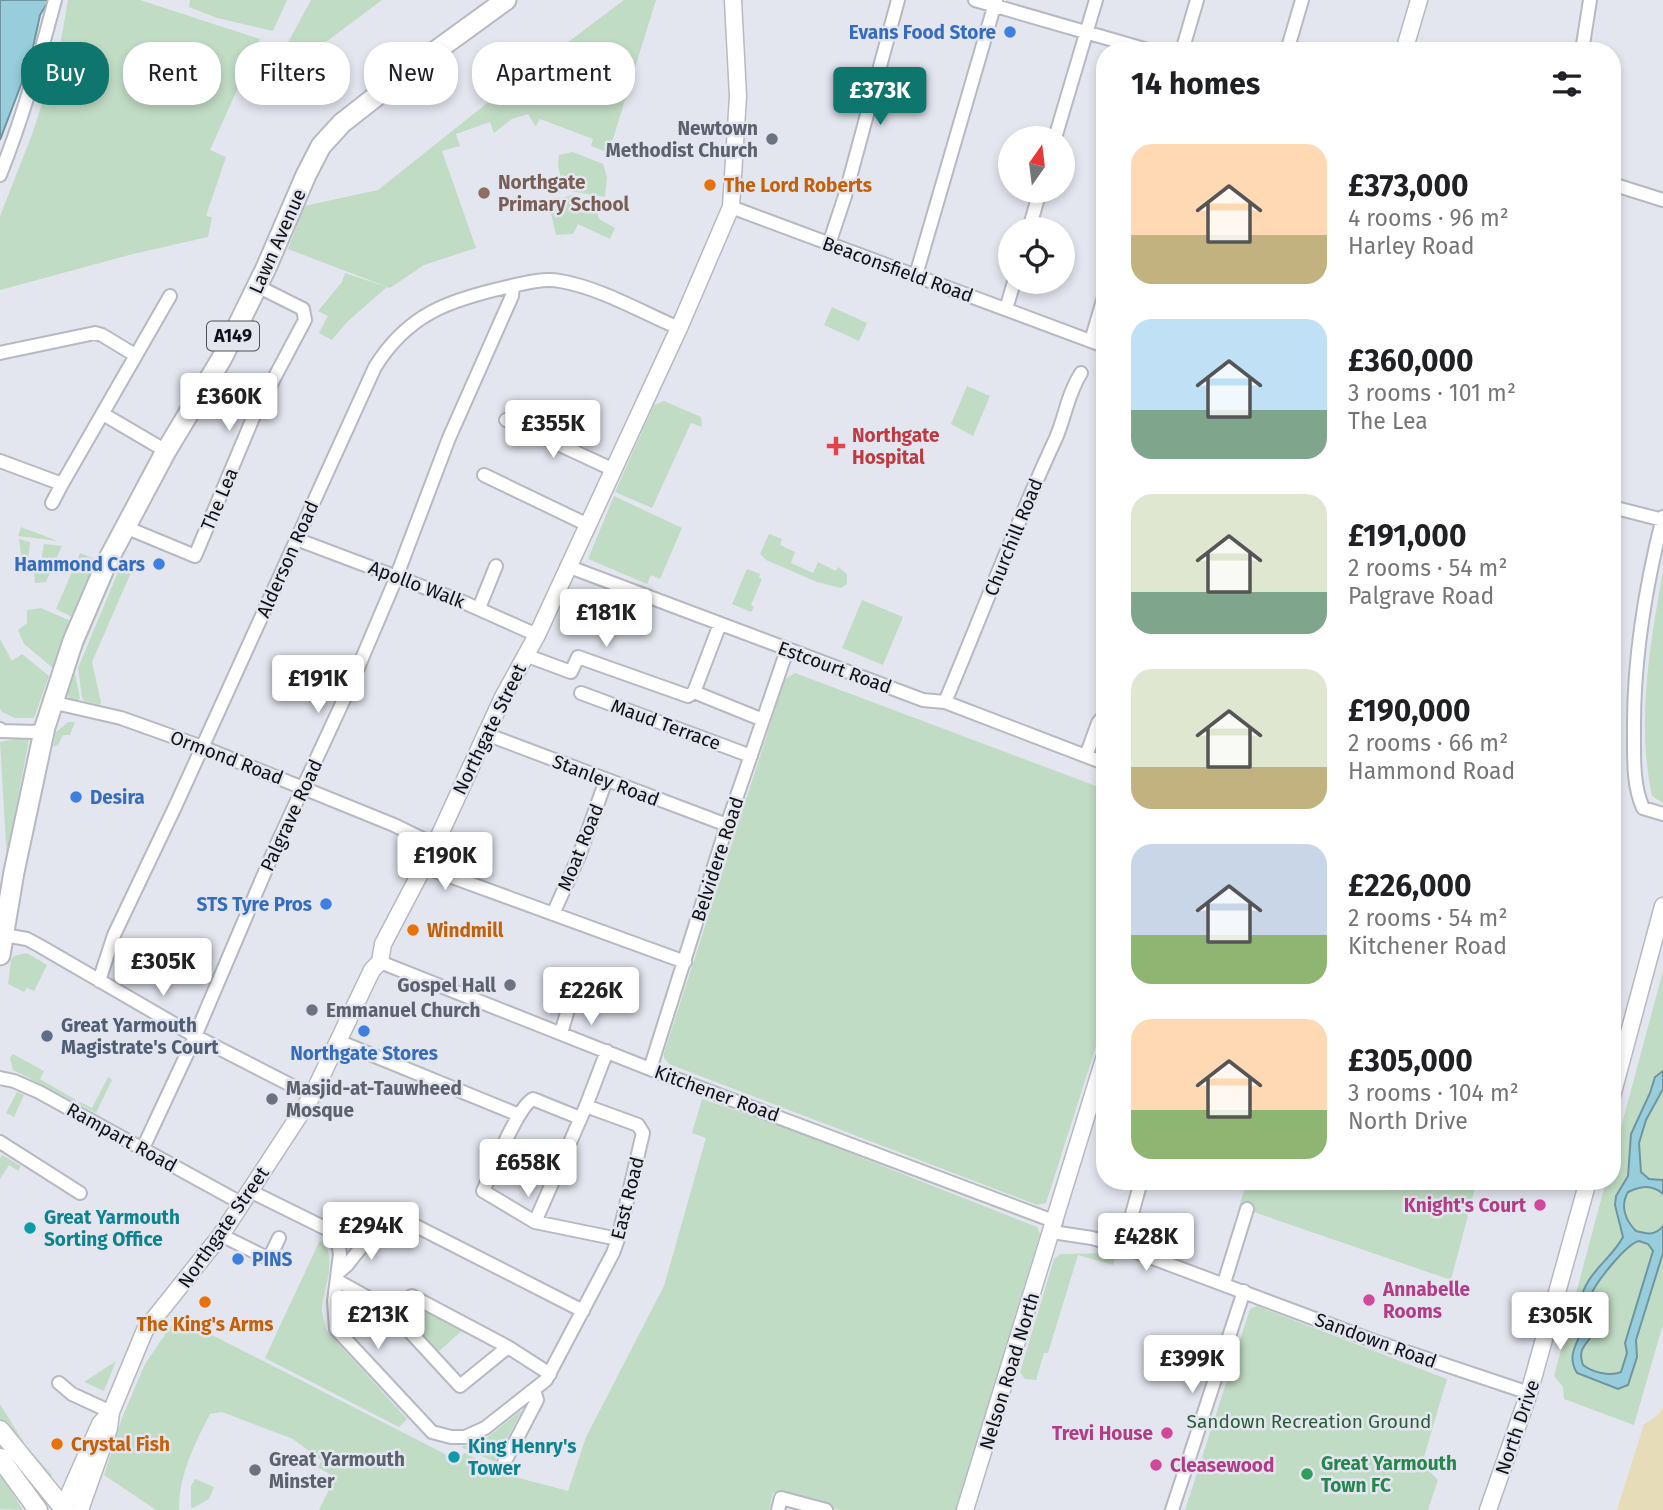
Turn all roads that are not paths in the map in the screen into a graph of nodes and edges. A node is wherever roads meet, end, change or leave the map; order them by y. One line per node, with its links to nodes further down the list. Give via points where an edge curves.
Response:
1 (55, 0): 19 (street, via 24,113)
2 (506, 0): 25 (main road, Lawn Avenue / A149, via 342,123 321,146)
3 (733, 0): 22 (street, via 738,96)
4 (898, 0): 23 (street)
5 (975, 0): 11 (street)
6 (1096, 0): 12 (street)
7 (1197, 0): 14 (street)
8 (1302, 0): 15 (street)
9 (1419, 0): 16 (street)
10 (1590, 0): 17 (street)
11 (995, 3): 12 (street); 24 (street)
12 (1086, 32): 13 (street); 18 (street)
13 (1120, 42)
14 (1185, 42)
15 (1290, 42)
16 (1407, 42)
17 (1583, 42)
18 (1059, 126)
19 (0, 175)
20 (1621, 187): 21 (street)
21 (1663, 200)
22 (732, 207): 23 (street, Beaconsfield Road); 31 (street, Northgate Street)
23 (829, 244): 24 (street, Beaconsfield Road)
24 (916, 275): 29 (street, Beaconsfield Road)
25 (257, 286): 39 (main road, Lawn Avenue / A149, via 222,358); 49 (street, The Lea, via 303,309 305,320 253,418 195,556)
26 (513, 286): 31 (street, Alderson Road, via 558,281 586,288); 50 (street, Alderson Road, via 435,309 387,348); 53 (street, Palgrave Road)
27 (1010, 294): 29 (street)
28 (161, 301): 35 (street)
29 (1006, 309): 32 (street, Beaconsfield Road)
30 (1096, 324): 32 (street)
31 (679, 328): 42 (street, Northgate Street)
32 (1091, 341): 33 (street, Beaconsfield Road)
33 (1096, 343)
34 (0, 353): 35 (street, via 95,333)
35 (135, 355): 37 (street)
36 (1081, 373): 62 (street, Churchill Road)
37 (103, 414): 39 (street); 44 (street)
38 (506, 420): 42 (street)
39 (166, 452): 49 (main road, Lawn Avenue / A149)
40 (16, 453): 41 (street)
41 (6, 463): 44 (street)
42 (614, 470): 48 (street, Northgate Street)
43 (484, 475): 48 (street)
44 (62, 484): 45 (street)
45 (52, 503)
46 (1621, 509): 47 (street)
47 (1663, 519): 74 (street, via 1638,640 1633,741 1639,799 1643,808)
48 (588, 525): 52 (street, Northgate Street)
49 (125, 527): 61 (main road, Lawn Avenue / A149, via 96,583)
50 (296, 539): 53 (street, Apollo Walk); 68 (street, Alderson Road)
51 (496, 566): 54 (street)
52 (567, 566): 55 (street, Estcourt Road); 56 (street, Northgate Street)
53 (397, 577): 54 (street, Apollo Walk); 73 (street, Palgrave Road)
54 (479, 608): 56 (street, Apollo Walk)
55 (720, 624): 57 (street, Estcourt Road); 59 (street)
56 (537, 635): 58 (street, Northgate Street)
57 (787, 650): 62 (street, Estcourt Road, via 923,700); 63 (street, Belvidere Road)
58 (525, 655): 59 (street, via 571,672 578,657 688,696); 67 (street, Northgate Street)
59 (694, 692): 63 (street)
60 (581, 693): 69 (street, Maud Terrace)
61 (51, 702): 66 (main road, Lawn Avenue / A149); 68 (street, Ormond Road, via 121,718)
62 (945, 702): 70 (street, Estcourt Road)
63 (762, 720): 69 (street, Belvidere Road)
64 (1096, 728): 70 (street)
65 (0, 729): 66 (street)
66 (44, 732): 80 (main road, A149)
67 (486, 734): 72 (street, Stanley Road); 76 (street, Northgate Street)
68 (202, 747): 73 (street, Ormond Road); 84 (street, Alderson Road, via 114,935)
69 (751, 756): 75 (street, Belvidere Road)
70 (1086, 756): 71 (street, Estcourt Road)
71 (1096, 760)
72 (607, 780): 75 (street, Stanley Road); 79 (street, Moat Road)
73 (304, 787): 76 (street, Ormond Road); 87 (street, Palgrave Road)
74 (1663, 814)
75 (727, 825): 83 (street, Belvidere Road)
76 (435, 845): 77 (street, Northgate Street)
77 (422, 866): 79 (street); 82 (street, Northgate Street, via 383,944)
78 (1663, 906): 90 (street)
79 (553, 914): 83 (street)
80 (4, 935): 81 (main road, A149); 84 (street, via 27,939)
81 (0, 955)
82 (380, 962): 86 (street, Kitchener Road); 88 (street, Northgate Street)
83 (685, 962): 91 (street, Belvidere Road)
84 (99, 981): 87 (street)
85 (570, 1003): 86 (street)
86 (561, 1033): 89 (street, Kitchener Road)
87 (195, 1035): 94 (street); 99 (street, Palgrave Road)
88 (338, 1041): 94 (street, Northgate Street); 96 (street)
89 (607, 1051): 91 (street, Kitchener Road); 95 (street)
90 (1621, 1062)
91 (650, 1069): 107 (street, Kitchener Road)
92 (0, 1078): 99 (street, Rampart Road, via 39,1093)
93 (1096, 1086): 107 (street, Nelson Road North)
94 (312, 1096): 103 (street, Northgate Street)
95 (586, 1105): 97 (street); 111 (street, East Road, via 638,1125 643,1133)
96 (519, 1115): 97 (street, via 533,1099); 105 (street, via 483,1191)
97 (580, 1118): 105 (street)
98 (0, 1142): 102 (street)
99 (143, 1148): 103 (street, Rampart Road)
100 (1139, 1190): 112 (street)
101 (1586, 1190): 122 (street, North Drive)
102 (80, 1193)
103 (245, 1197): 108 (street, Rampart Road); 109 (street, Northgate Street)
104 (1247, 1209): 114 (street)
105 (535, 1222): 111 (street)
106 (378, 1226): 108 (street); 113 (street); 117 (street, via 416,1226)
107 (1054, 1227): 112 (street, Sandown Road); 133 (street, Nelson Road North)
108 (337, 1234): 113 (street)
109 (221, 1235): 110 (street, via 269,1259); 123 (street, Northgate Street, via 145,1330)
110 (279, 1238)
111 (618, 1239): 117 (street, East Road)
112 (1123, 1247): 114 (street, Sandown Road)
113 (338, 1276): 116 (street); 121 (street, East Road, via 336,1329 426,1428 465,1437 485,1428)
114 (1224, 1283): 115 (street, Sandown Road)
115 (1244, 1291): 122 (street, Sandown Road); 134 (street)
116 (390, 1310): 118 (street, via 412,1296); 118 (street, via 460,1386)
117 (583, 1311): 119 (street, East Road)
118 (508, 1348): 119 (street)
119 (550, 1374): 121 (street, East Road)
120 (59, 1383): 123 (street)
121 (534, 1390): 126 (street, via 537,1400)
122 (1530, 1393): 135 (street, North Drive)
123 (110, 1412): 127 (street, Northgate Street); 130 (street, Northgate Street, via 109,1428)
124 (0, 1430): 128 (main road)
125 (0, 1458): 129 (main road)
126 (503, 1465)
127 (76, 1477): 128 (street, via 58,1485); 130 (street, Northgate Street)
128 (43, 1485): 130 (main road)
129 (38, 1510)
130 (68, 1510)
131 (778, 1510): 132 (street, via 781,1498)
132 (826, 1510)
133 (965, 1510)
134 (1172, 1510)
135 (1488, 1510)

